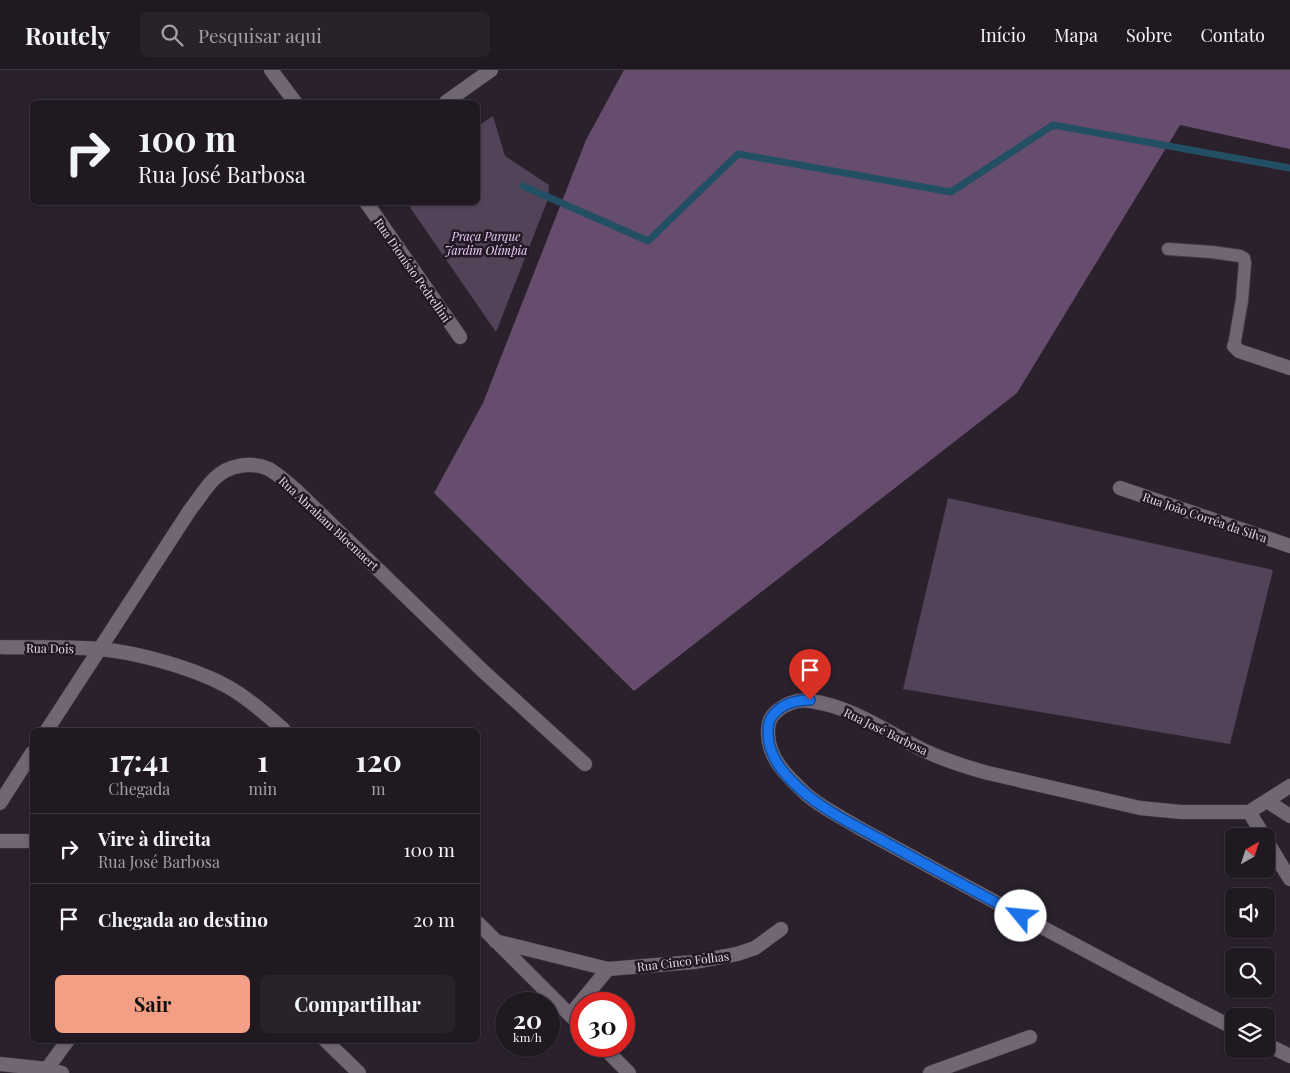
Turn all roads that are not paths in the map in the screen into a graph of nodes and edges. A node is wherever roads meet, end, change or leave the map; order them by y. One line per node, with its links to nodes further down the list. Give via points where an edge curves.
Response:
1 (271, 70): 3 (street)
2 (491, 70): 4 (street)
3 (294, 100)
4 (449, 100)
5 (368, 205): 7 (street, Rua Dionísio Pedrellini)
6 (1168, 249): 8 (lane, via 1244,258 1242,300)
7 (460, 337)
8 (1234, 346): 9 (street, via 1239,351)
9 (1290, 368)
10 (1120, 488): 11 (street, Rua João Corrêa da Silva)
11 (1290, 546)
12 (0, 647): 13 (street, Rua Dois)
13 (100, 649): 14 (street, Rua Abraham Bloemaert); 15 (street, Rua Dois, via 142,656 230,688); 17 (street, Rua Abraham Bloemaert, via 190,510 214,479 229,468 241,465 268,469 297,490 484,672)
14 (48, 728)
15 (282, 728)
16 (30, 756): 20 (street)
17 (584, 764)
18 (1290, 786): 19 (street)
19 (1267, 801): 21 (street); 22 (street)
20 (0, 803)
21 (1249, 812): 23 (street); 34 (street, Rua José Barbosa, via 1140,808 988,773 924,750 856,715 810,700 786,704 774,713 768,723 768,740 784,773 838,816)
22 (1290, 816)
23 (1259, 828)
24 (0, 841): 25 (street)
25 (30, 841)
26 (1275, 855): 27 (street)
27 (1290, 879)
28 (480, 925): 30 (street)
29 (781, 929): 31 (street, Rua Cinco Folhas, via 755,948 737,954 694,962)
30 (495, 941): 31 (street, Rua Cinco Folhas); 33 (street)
31 (608, 969): 32 (street)
32 (589, 992)
33 (570, 1015)
34 (1225, 1023)
35 (1030, 1037): 46 (street)
36 (66, 1043): 42 (street)
37 (328, 1043): 44 (street)
38 (1275, 1048): 39 (street)
39 (1290, 1056)
40 (613, 1057): 45 (street)
41 (0, 1064): 42 (street)
42 (45, 1071): 43 (street)
43 (62, 1073)
44 (359, 1073)
45 (629, 1073)
46 (930, 1073)

